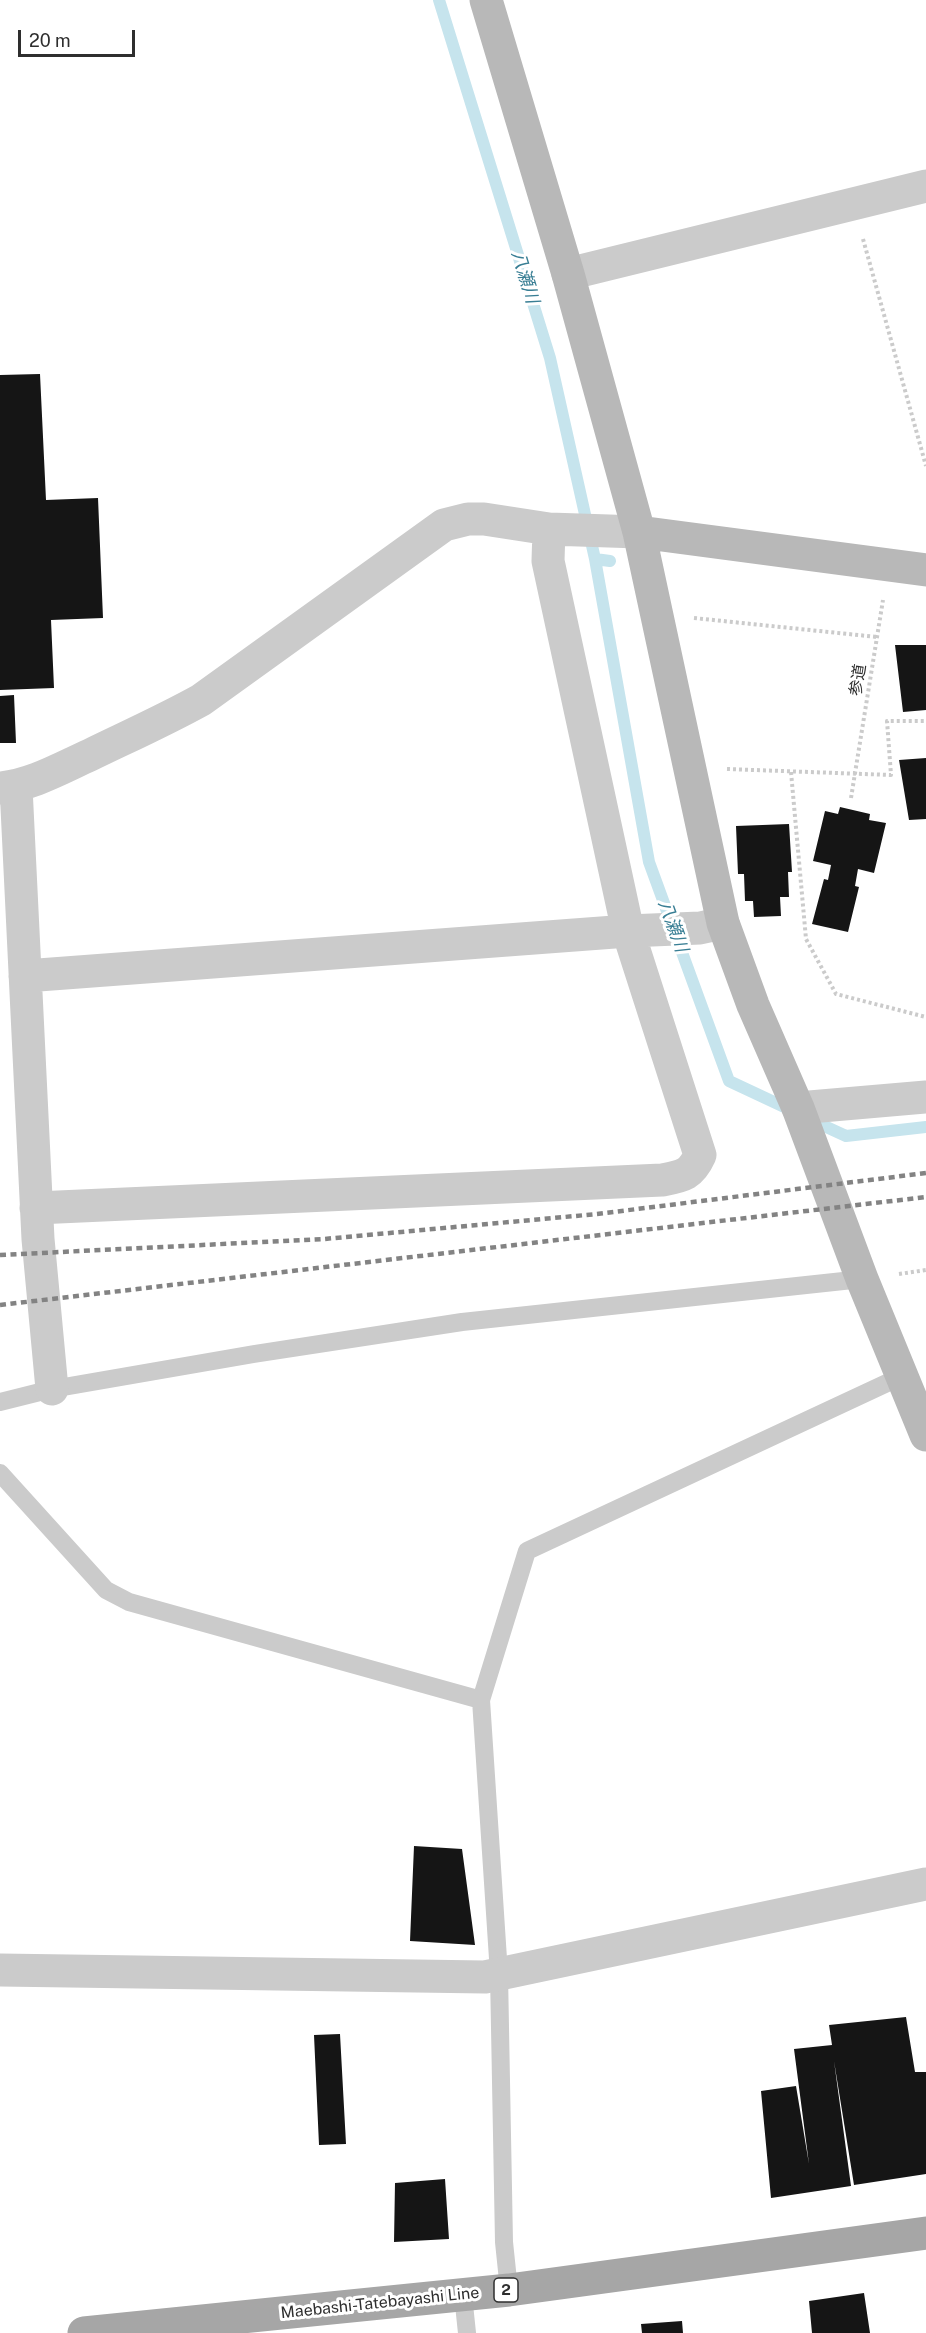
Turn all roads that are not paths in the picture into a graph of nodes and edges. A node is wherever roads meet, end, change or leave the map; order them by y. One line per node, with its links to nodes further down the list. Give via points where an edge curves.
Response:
1 (486, 0): 3 (street)
2 (926, 186): 3 (street)
3 (568, 274): 5 (street)
4 (555, 529): 5 (street); 7 (street, via 484,519 444,525 201,700 143,730); 9 (street, via 548,561)
5 (627, 532): 6 (street); 8 (street, via 657,615 690,768)
6 (926, 570)
7 (8, 787): 10 (street)
8 (712, 925): 9 (street); 12 (street, via 753,1005)
9 (637, 931): 10 (street); 13 (street, via 700,1155 694,1169 681,1176 651,1181)
10 (25, 976): 13 (street)
11 (926, 1097): 12 (street)
12 (798, 1108): 14 (street)
13 (36, 1208): 16 (street)
14 (862, 1279): 15 (street); 16 (lane, via 462,1322)
15 (903, 1376): 18 (street); 20 (lane, via 527,1551)
16 (52, 1389): 17 (lane)
17 (0, 1402)
18 (926, 1435)
19 (0, 1473): 20 (lane, via 106,1590 129,1602)
20 (481, 1700): 23 (lane)
21 (926, 1884): 23 (street)
22 (0, 1970): 23 (street, via 485,1977)
23 (500, 1974): 25 (lane, via 504,2242)
24 (926, 2233): 25 (main road, Maebashi-Tatebayashi Line / 2)
25 (509, 2290): 26 (main road, Maebashi-Tatebayashi Line / 2)
26 (463, 2295): 27 (main road, Maebashi-Tatebayashi Line / 2); 28 (lane)
27 (84, 2333)
28 (466, 2333)

